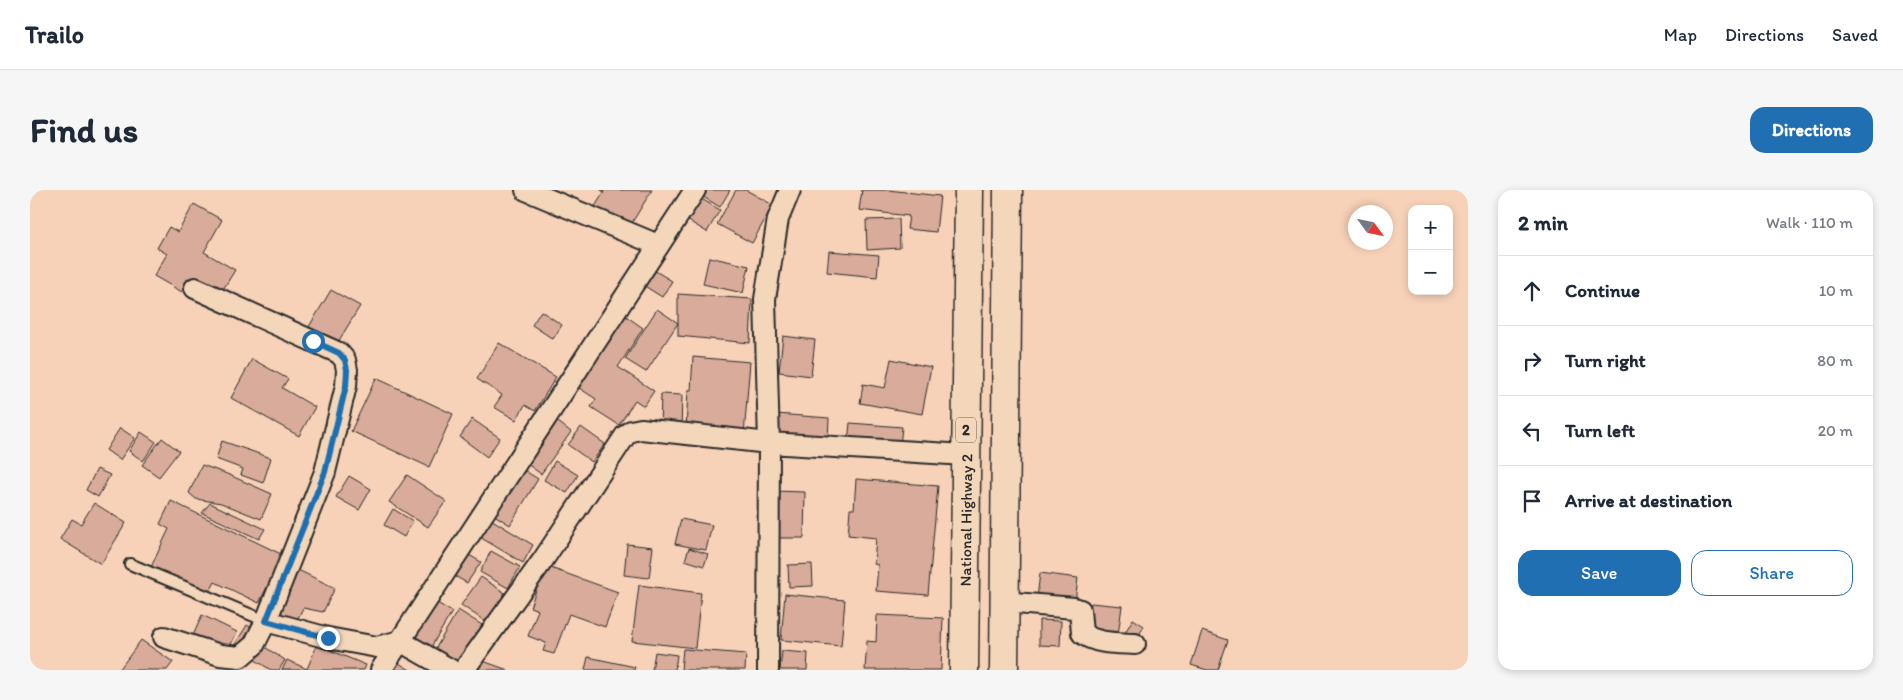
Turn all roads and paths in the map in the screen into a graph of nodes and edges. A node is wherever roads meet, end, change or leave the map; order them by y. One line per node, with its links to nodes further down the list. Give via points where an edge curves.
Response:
1 (526, 190): 6 (street)
2 (694, 190): 6 (street)
3 (790, 190): 8 (street, via 778,219 765,299)
4 (969, 190): 9 (highway, National Highway 2 / 2)
5 (1008, 190): 11 (highway)
6 (658, 244): 14 (street)
7 (195, 288): 12 (street, via 339,353 345,360 346,386 325,472)
8 (770, 444): 9 (street); 18 (street, via 641,429 631,431); 19 (street)
9 (966, 455): 20 (highway, National Highway 2 / 2)
10 (130, 564): 12 (lane)
11 (1004, 602): 15 (street, via 1074,608 1080,610 1082,633 1087,637); 21 (highway)
12 (266, 621): 13 (street, via 254,645 240,657 220,655); 14 (street, via 377,647)
13 (164, 637)
14 (400, 641): 16 (street); 17 (street)
15 (1135, 644)
16 (381, 670)
17 (451, 670)
18 (464, 670)
19 (768, 670)
20 (964, 670)
21 (1004, 670)

